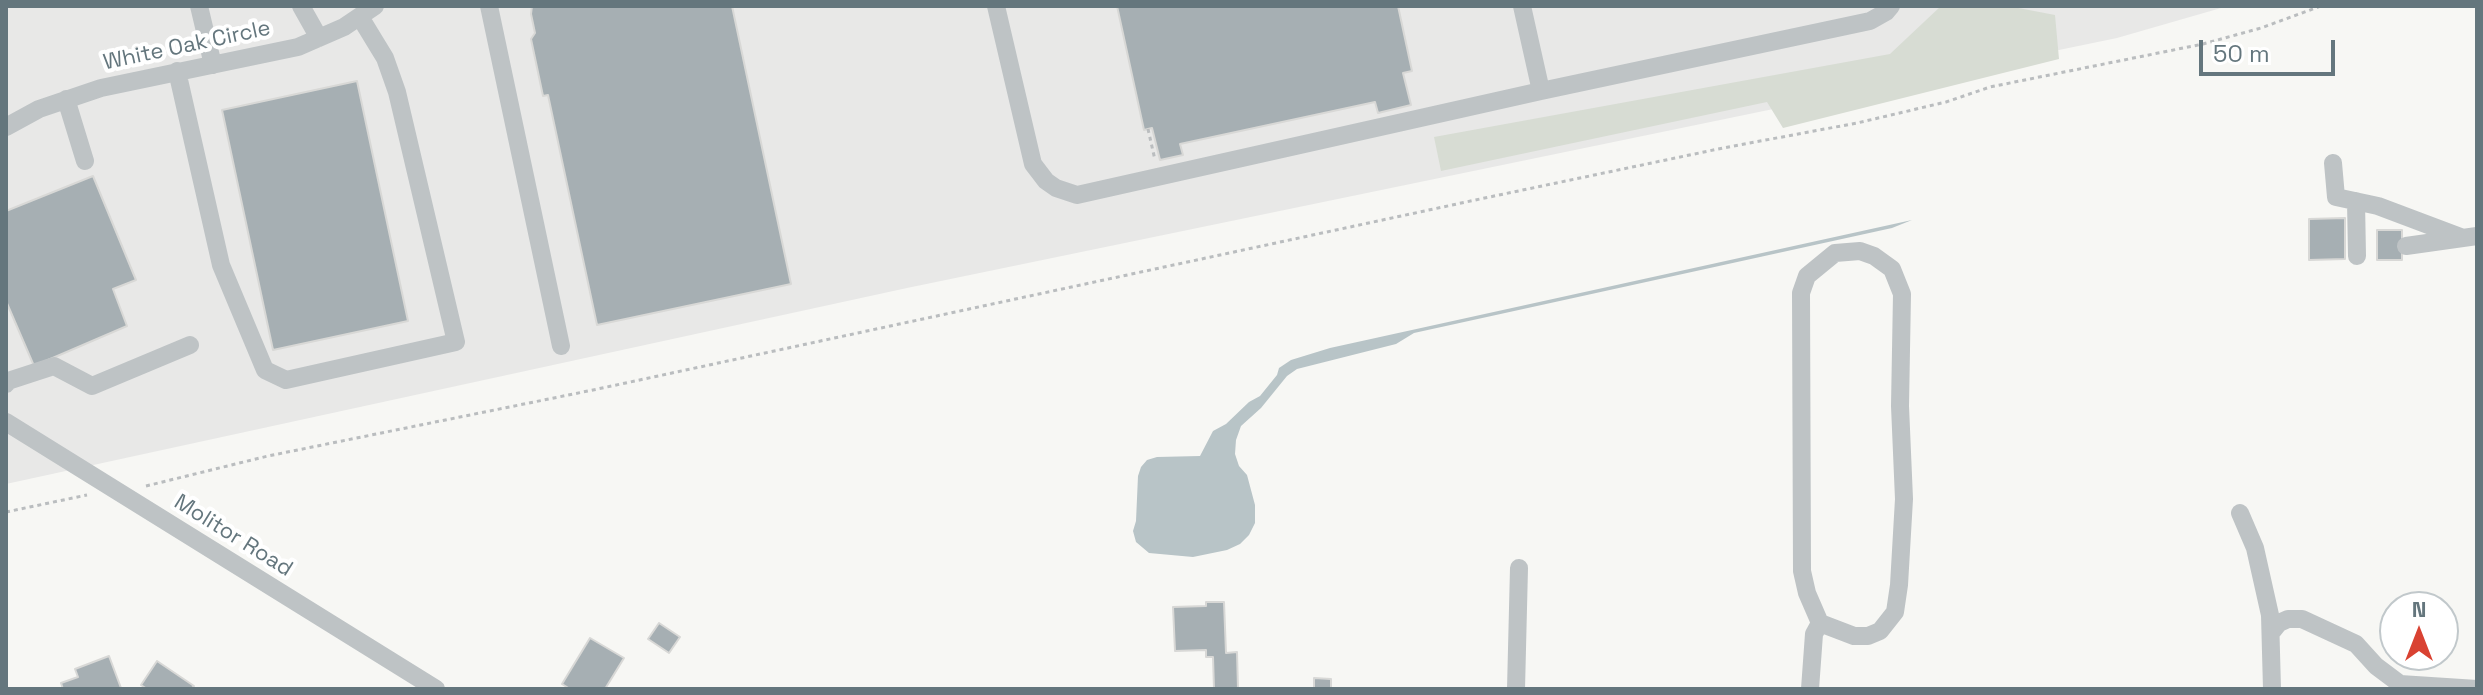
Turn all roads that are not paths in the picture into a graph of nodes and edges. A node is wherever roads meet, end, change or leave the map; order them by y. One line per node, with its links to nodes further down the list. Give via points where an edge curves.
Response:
1 (199, 6): 9 (street)
2 (301, 6): 8 (street)
3 (489, 6): 21 (street)
4 (996, 6): 11 (street, via 1033,164 1046,181 1077,195)
5 (1522, 6): 11 (street)
6 (1891, 6): 11 (street, via 1870,21)
7 (368, 12): 8 (street, White Oak Circle); 10 (street, via 397,92 456,342 286,380 265,370 221,265)
8 (319, 38): 9 (street, White Oak Circle)
9 (213, 65): 10 (street, White Oak Circle)
10 (177, 71): 12 (street, White Oak Circle)
11 (1541, 91)
12 (66, 99): 13 (street, White Oak Circle); 14 (street)
13 (6, 127)
14 (85, 161)
15 (2333, 163): 16 (street, via 2336,197)
16 (2356, 201): 17 (street); 19 (street)
17 (2470, 237): 18 (street)
18 (2406, 246)
19 (2357, 256)
20 (190, 345): 22 (street, via 92,386 54,366)
21 (561, 346)
22 (6, 384)
23 (6, 422): 28 (street, Molitor Road)
24 (2240, 513): 27 (street, via 2258,558)
25 (1519, 568): 29 (street)
26 (1820, 623): 26 (street, via 1802,571 1801,293 1807,276 1835,253 1860,251 1892,269 1902,294 1904,499 1899,585 1895,612 1880,631 1854,636); 30 (street, via 1814,634)
27 (2271, 633): 31 (street); 32 (street, via 2279,623 2302,619 2356,644 2400,684)
28 (436, 689)
29 (1516, 689)
30 (1810, 689)
31 (2272, 689)
32 (2477, 689)

